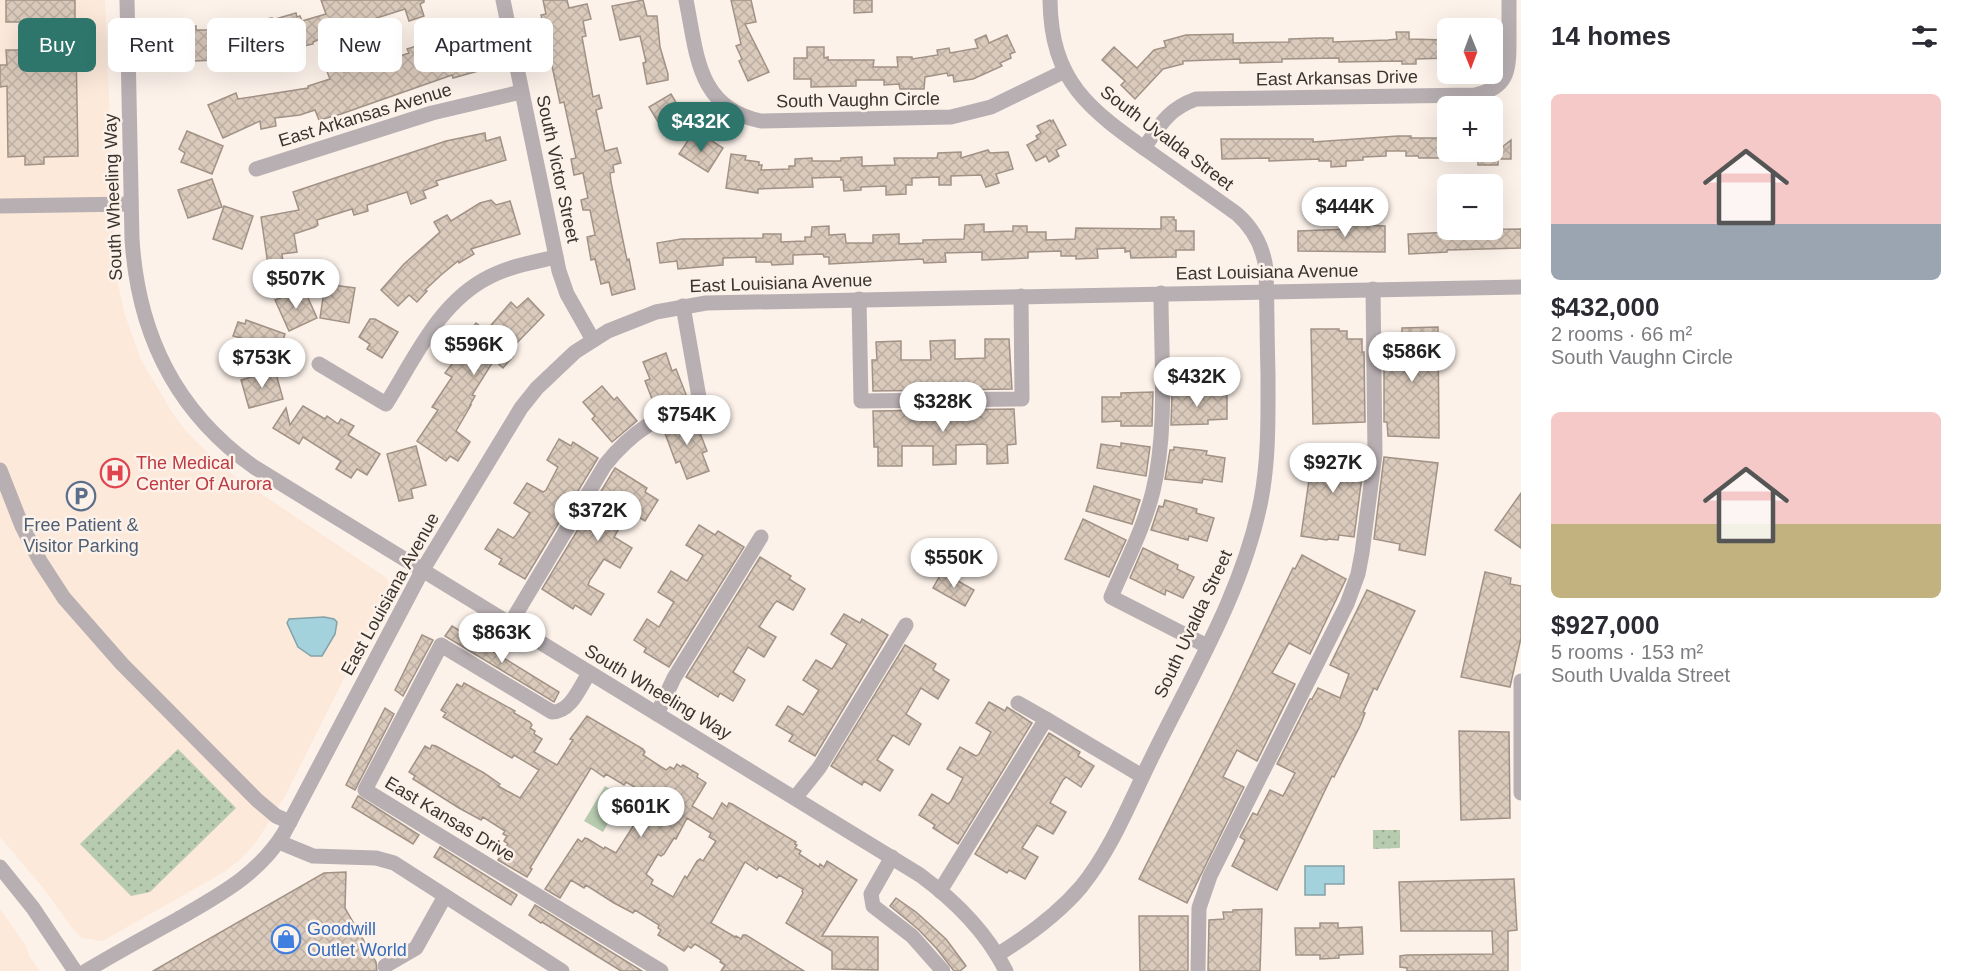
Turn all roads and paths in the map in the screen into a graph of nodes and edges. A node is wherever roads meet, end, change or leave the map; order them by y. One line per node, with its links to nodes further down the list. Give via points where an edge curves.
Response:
1 (127, 0): 10 (street, South Wheeling Way)
2 (503, 0): 7 (street, South Victor Street)
3 (686, 0): 6 (street, South Vaughn Circle, via 700,65 710,89 733,112 761,121 951,117 991,107)
4 (1050, 0): 6 (street, South Uvalda Street, via 1054,42)
5 (1509, 0): 8 (street, East Arkansas Drive, via 1509,64 1506,75 1487,92 1196,99 1173,110)
6 (1065, 71): 8 (street, South Uvalda Street, via 1091,107)
7 (522, 92): 9 (street, East Arkansas Avenue, via 432,113); 12 (street, South Victor Street)
8 (1144, 148): 15 (street, South Uvalda Street, via 1245,221 1263,249)
9 (256, 169)
10 (131, 204): 11 (street); 24 (street, South Wheeling Way, via 134,271 146,324 167,371 195,413 254,467)
11 (0, 206)
12 (556, 257): 20 (street, South Victor Street, via 567,294); 21 (street, via 490,276 454,302 387,404)
13 (1521, 286): 14 (street, East Louisiana Avenue)
14 (1373, 289): 15 (street, East Louisiana Avenue); 50 (street, via 1375,454 1358,574 1347,604 1210,876 1199,908)
15 (1267, 291): 16 (street, East Louisiana Avenue); 27 (street, South Uvalda Street, via 1268,440 1261,500 1250,546)
16 (1161, 293): 17 (street, East Louisiana Avenue); 27 (street, via 1160,453 1143,525 1111,597)
17 (1022, 296): 18 (street, East Louisiana Avenue); 18 (street, via 1022,399 861,401)
18 (859, 299): 19 (street, East Louisiana Avenue)
19 (682, 306): 20 (street, East Louisiana Avenue, via 631,320); 25 (street, via 700,403 658,418 617,450)
20 (593, 340): 24 (street, East Louisiana Avenue, via 555,369 521,408)
21 (319, 364)
22 (0, 470): 36 (street, via 40,561 72,608 257,800)
23 (761, 537): 31 (street, via 674,678)
24 (422, 571): 25 (street, South Wheeling Way); 36 (street, East Louisiana Avenue)
25 (510, 624): 28 (street, South Wheeling Way)
26 (906, 625): 35 (street, via 819,768)
27 (1207, 646): 33 (street, South Uvalda Street)
28 (589, 673): 31 (street, South Wheeling Way); 47 (street, East Kansas Drive, via 567,708 552,712 441,645 365,790)
29 (1521, 681): 34 (street)
30 (1018, 703): 32 (street)
31 (657, 714): 35 (street, South Wheeling Way)
32 (1046, 719): 33 (street); 40 (street)
33 (1142, 776): 42 (street, South Uvalda Street, via 1110,841 1082,885 1046,922)
34 (1521, 793)
35 (795, 798): 38 (street, South Wheeling Way)
36 (290, 822): 37 (street, East Louisiana Avenue)
37 (279, 842): 41 (street, via 313,856 388,861); 45 (street, East Louisiana Avenue, via 234,886)
38 (892, 857): 40 (street, South Wheeling Way); 48 (street, via 871,894 873,906 912,936)
39 (0, 867): 44 (street, via 37,913)
40 (940, 891): 42 (street, South Wheeling Way, via 971,921)
41 (445, 896): 43 (street, via 416,948); 46 (street)
42 (997, 956): 49 (street)
43 (385, 966)
44 (75, 971)
45 (86, 971)
46 (562, 971)
47 (660, 971)
48 (943, 971)
49 (1006, 971)
50 (1198, 971)

